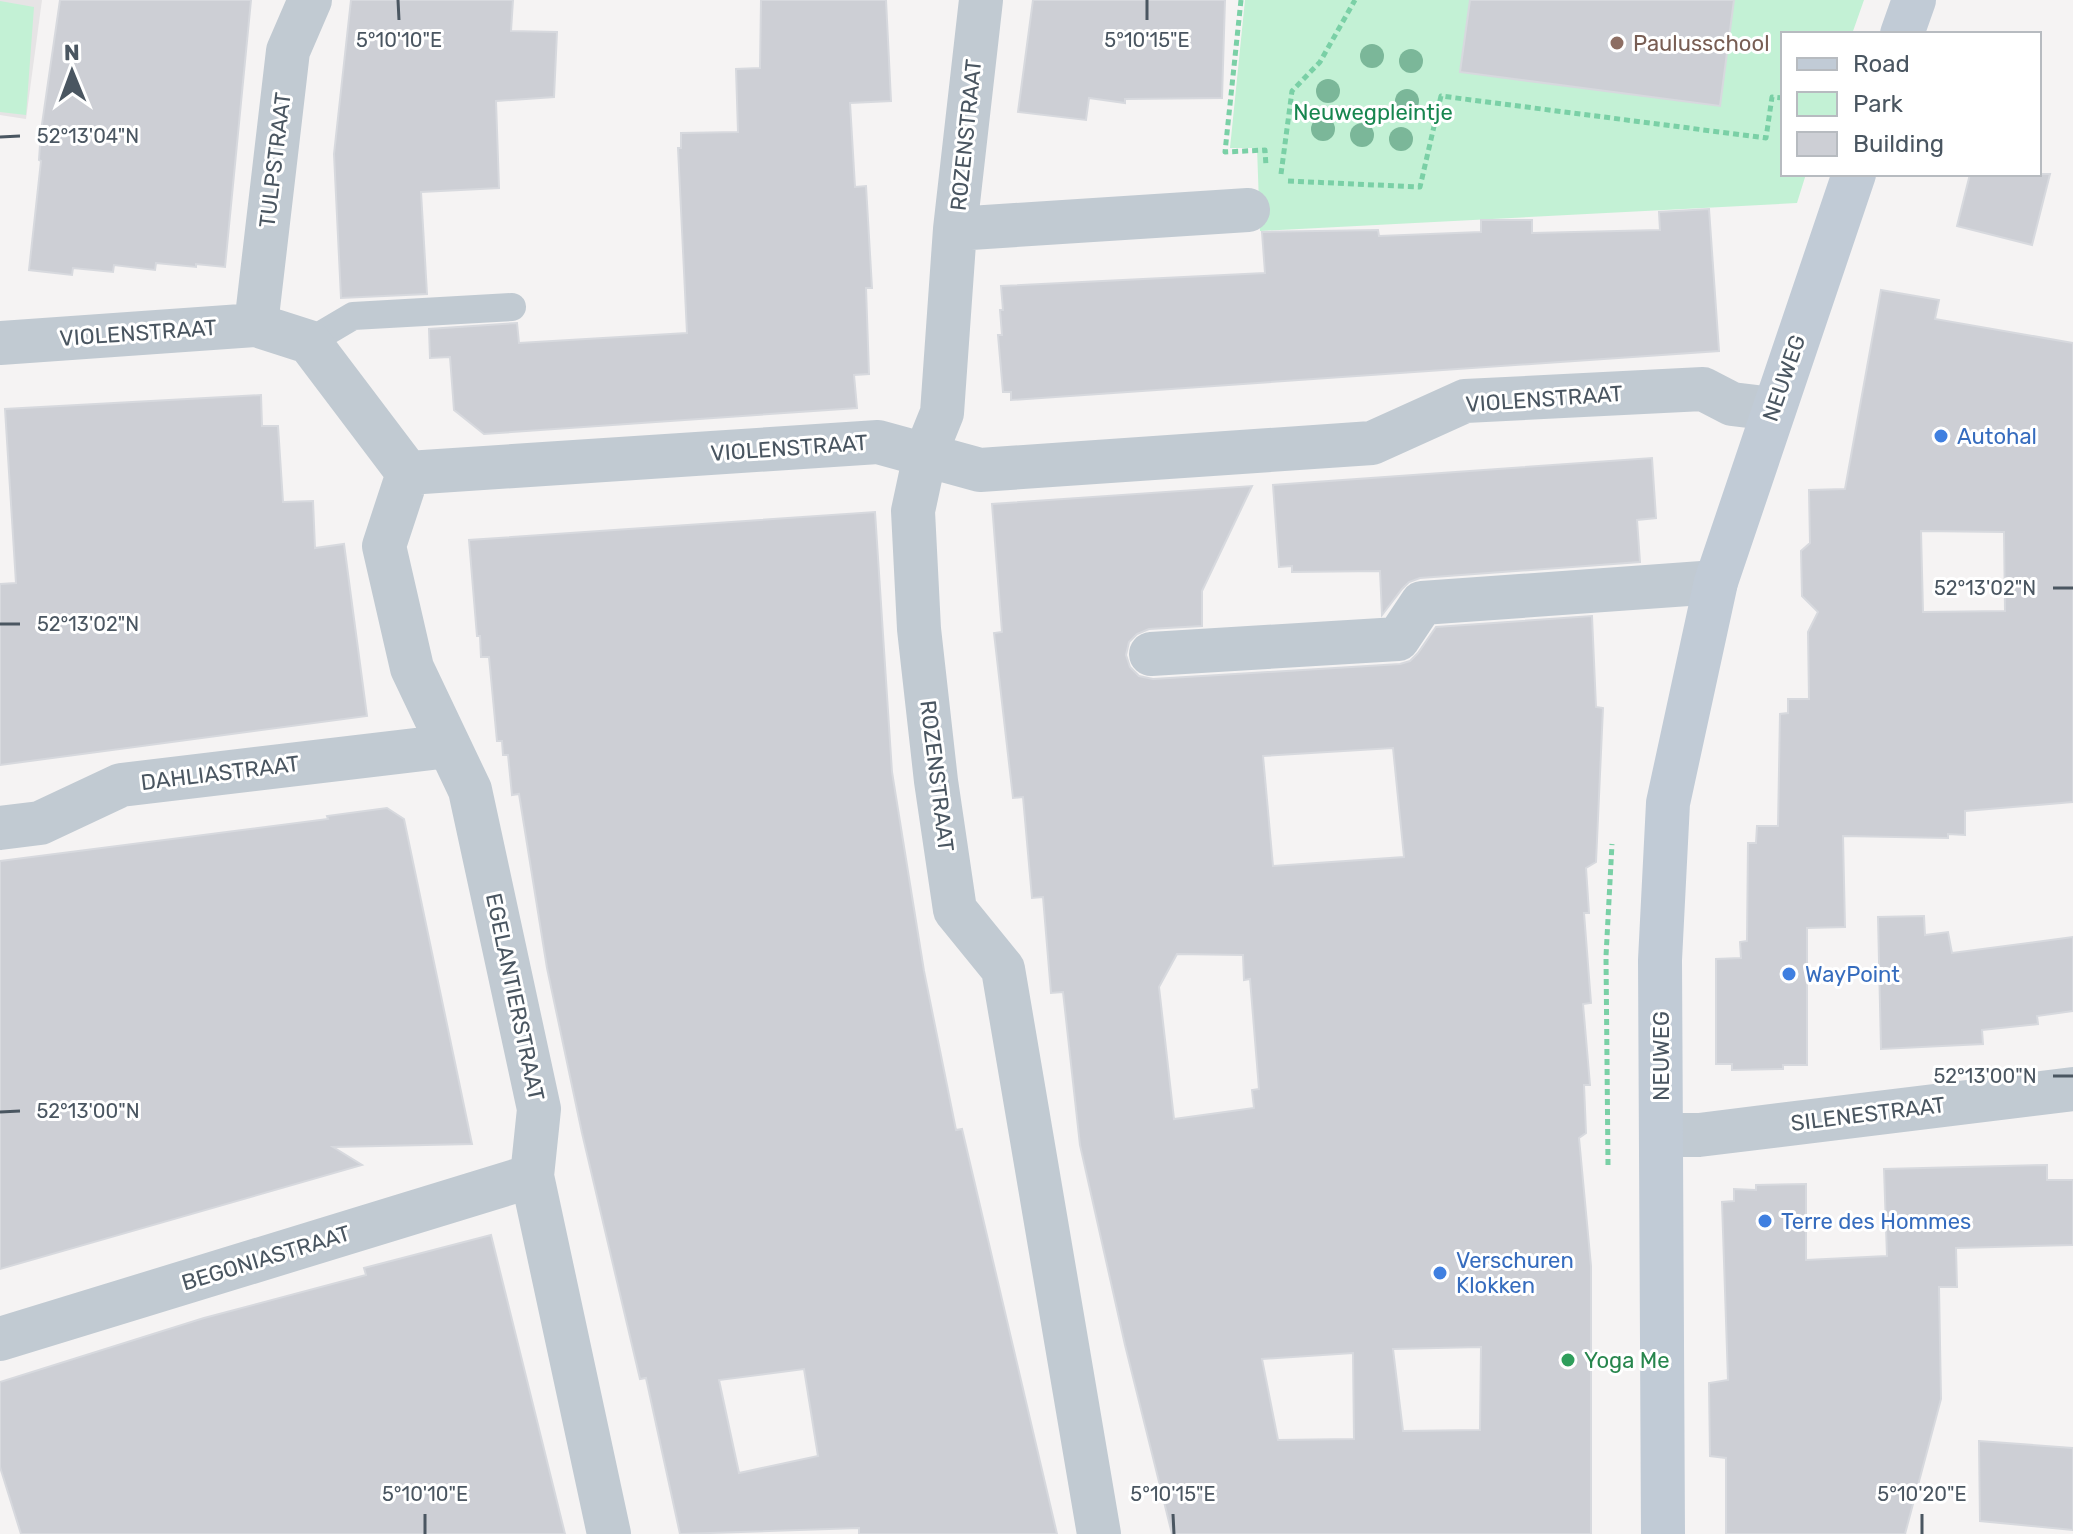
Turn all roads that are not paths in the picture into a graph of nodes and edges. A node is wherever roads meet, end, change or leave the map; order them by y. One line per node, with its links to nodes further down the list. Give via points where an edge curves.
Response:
1 (310, 0): 9 (street, TULPSTRAAT, via 288,51)
2 (981, 0): 7 (street, ROZENSTRAAT)
3 (1914, 0): 4 (street)
4 (1903, 32)
5 (1853, 176): 12 (street, NEUWEG)
6 (1257, 195): 7 (street)
7 (955, 229): 13 (street, ROZENSTRAAT, via 942,413)
8 (512, 307): 10 (lane, via 353,316)
9 (256, 325): 10 (street, VIOLENSTRAAT); 11 (street, VIOLENSTRAAT)
10 (309, 342): 14 (street)
11 (0, 343)
12 (1773, 409): 13 (street, VIOLENSTRAAT, via 1732,404 1703,389 1465,401 1372,443 980,470); 15 (street, NEUWEG)
13 (925, 455): 14 (street, VIOLENSTRAAT, via 878,442); 24 (street, ROZENSTRAAT, via 913,511 919,629 955,910 1003,969)
14 (408, 473): 17 (street, EGELANTIERSTRAAT, via 384,546 412,668)
15 (1716, 582): 16 (street, via 1422,603 1398,639); 20 (street, NEUWEG, via 1668,803 1660,960)
16 (1151, 654)
17 (449, 746): 18 (street, DAHLIASTRAAT, via 121,785 40,823); 21 (street, EGELANTIERSTRAAT, via 470,790 539,1109)
18 (0, 828)
19 (2073, 1089): 20 (street, SILENESTRAAT, via 1699,1135)
20 (1662, 1135): 25 (street, NEUWEG)
21 (532, 1176): 22 (street, BEGONIASTRAAT); 23 (street, EGELANTIERSTRAAT)
22 (0, 1339)
23 (609, 1534)
24 (1099, 1534)
25 (1663, 1534)

